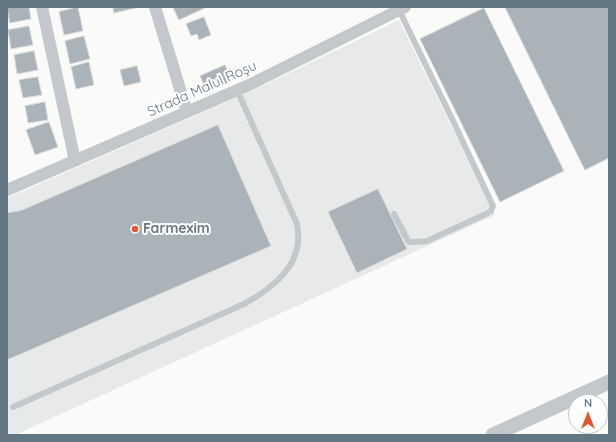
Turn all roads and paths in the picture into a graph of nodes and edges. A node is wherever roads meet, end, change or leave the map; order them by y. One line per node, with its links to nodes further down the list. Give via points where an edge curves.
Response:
1 (42, 7): 6 (street)
2 (155, 7): 5 (street)
3 (402, 8): 4 (street, Strada Malul Roșu); 8 (lane, via 493,206 488,213 427,241 418,242 409,242)
4 (238, 90): 5 (street, Strada Malul Roșu); 10 (lane, via 297,224 299,243 288,268 270,287 244,304)
5 (187, 112): 6 (street, Strada Malul Roșu)
6 (75, 161): 7 (street, Strada Malul Roșu)
7 (7, 190)
8 (394, 214)
9 (609, 382): 11 (street)
10 (13, 407)
11 (493, 435)

